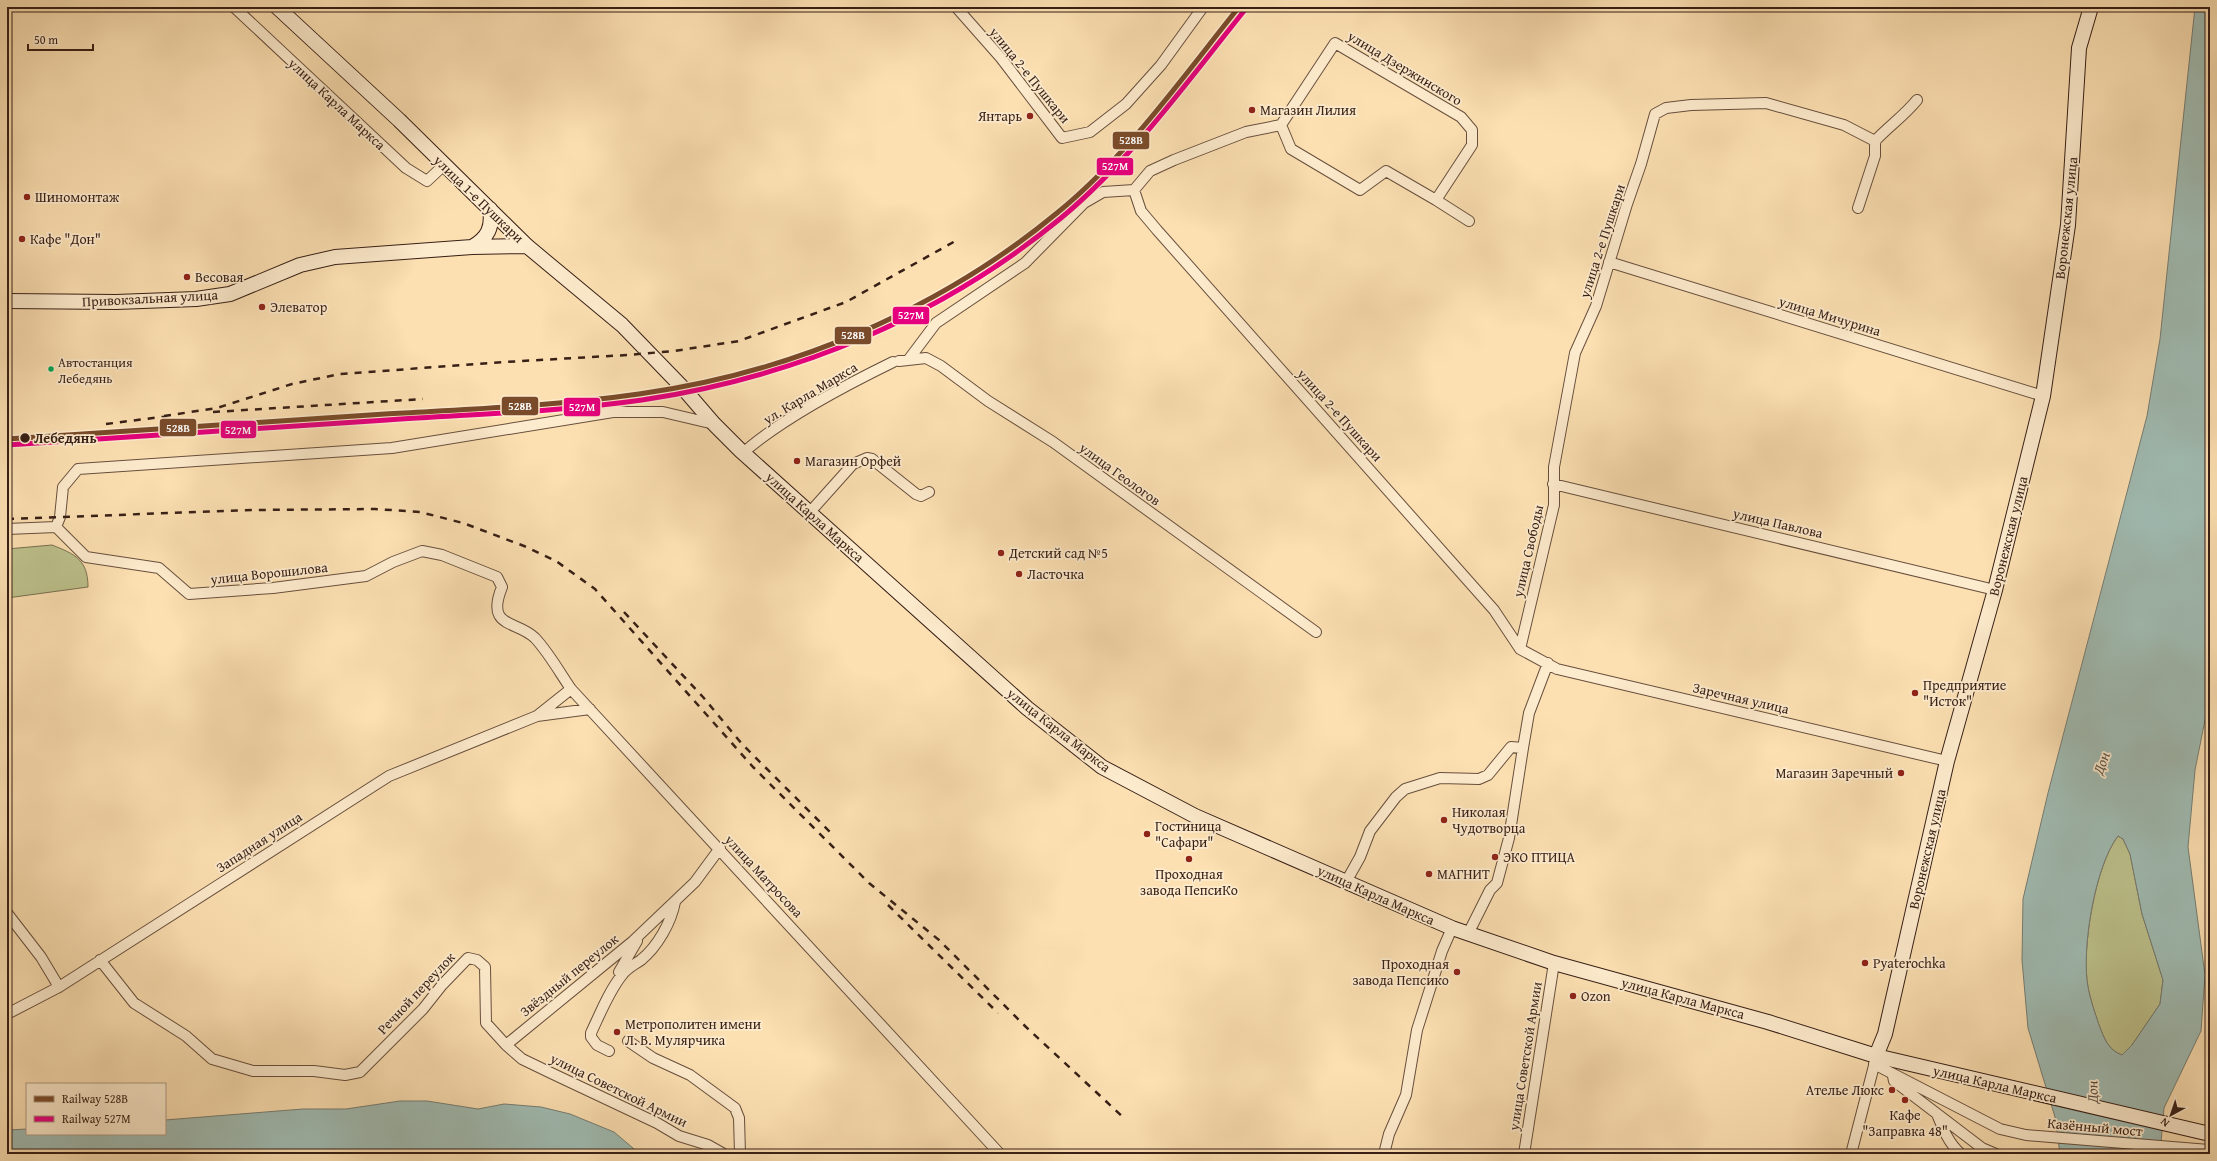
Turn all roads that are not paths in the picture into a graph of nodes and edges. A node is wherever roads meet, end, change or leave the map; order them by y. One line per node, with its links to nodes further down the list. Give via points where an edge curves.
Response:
1 (234, 7): 9 (street, улица Карла Маркса, via 406,168 427,181)
2 (277, 7): 9 (main road, улица 1-е Пушкари)
3 (956, 7): 4 (street, улица 2-е Пушкари, via 1001,58 1062,138 1090,132 1126,104 1160,65)
4 (1203, 7)
5 (2091, 7): 21 (main road, Воронежская улица, via 2079,48 2068,225)
6 (1917, 100): 8 (street)
7 (1281, 125): 10 (street, via 1246,132 1174,160 1150,171); 11 (street, via 1291,149 1360,190 1386,171); 11 (street, улица Дзержинского, via 1335,43 1461,117 1472,130 1472,145)
8 (1875, 141): 12 (street, via 1875,156); 17 (street, улица 2-е Пушкари, via 1844,125 1766,103 1666,108 1655,114)
9 (444, 165): 13 (main road, улица 1-е Пушкари)
10 (1134, 190): 19 (street, via 1103,192 1084,203 1026,263 936,324); 33 (street, улица 2-е Пушкари, via 1141,210 1157,230 1494,610)
11 (1436, 200): 14 (street)
12 (1858, 208)
13 (490, 209): 15 (main road, улица 1-е Пушкари); 16 (main road, via 491,229 480,243)
14 (1469, 221)
15 (527, 246): 16 (main road, Привокзальная улица); 20 (main road, улица 1-е Пушкари, via 622,325)
16 (472, 247): 18 (main road, Привокзальная улица, via 335,257 300,265 230,294 196,299 116,302)
17 (1609, 262): 21 (street, улица Мичурина); 22 (street, улица 2-е Пушкари, via 1596,306 1575,353)
18 (7, 301)
19 (900, 361): 24 (street, ул. Карла Маркса, via 861,378 783,423); 32 (street, улица Геологов, via 926,358 942,366 988,401 1053,442)
20 (684, 388): 23 (main road, улица Карла Маркса)
21 (2043, 396): 30 (main road, Воронежская улица)
22 (1565, 411): 25 (street, улица Свободы)
23 (714, 424): 24 (main road, улица Карла Маркса); 28 (street, via 662,412 613,412 392,448 78,469 63,487 60,517)
24 (743, 453): 27 (main road, улица Карла Маркса)
25 (1553, 484): 30 (street, улица Павлова); 33 (street, улица Свободы, via 1554,505)
26 (929, 492): 27 (street, via 921,496 872,459 867,458 853,464)
27 (810, 512): 41 (main road, улица Карла Маркса, via 1027,708 1102,767 1185,811)
28 (56, 527): 29 (street); 31 (street, улица Ворошилова, via 86,557 159,568 189,594 273,588 366,576 422,551 497,577 502,587 497,600 499,614)
29 (7, 529)
30 (1995, 590): 39 (main road, Воронежская улица)
31 (506, 623): 35 (street, улица Матросова, via 534,637)
32 (1316, 632)
33 (1520, 649): 34 (street, Заречная улица)
34 (1548, 664): 38 (street, via 1529,714); 39 (street, Заречная улица, via 1557,669)
35 (571, 689): 36 (street, улица Матросова); 37 (street)
36 (590, 709): 37 (street); 40 (street, улица Матросова)
37 (537, 716): 47 (street, Западная улица, via 389,776)
38 (1523, 748): 41 (street, via 1511,747 1488,775 1479,779 1440,778 1405,789 1370,831 1360,857); 45 (street, via 1509,838 1497,883 1490,890)
39 (1947, 761): 55 (main road, Воронежская улица, via 1885,1034)
40 (720, 848): 42 (street, Звёздный переулок, via 695,882); 64 (street, улица Матросова)
41 (1346, 882): 44 (main road, улица Карла Маркса)
42 (675, 901): 46 (street, Звёздный переулок); 49 (street, via 667,925 650,951 640,961 631,965)
43 (7, 913): 50 (street, via 41,957)
44 (1452, 928): 45 (main road, улица Карла Маркса); 65 (street, via 1417,1030 1406,1095 1389,1134)
45 (1468, 934): 48 (main road, улица Карла Маркса)
46 (639, 935): 49 (street, via 619,972); 53 (street, Звёздный переулок)
47 (100, 960): 50 (street, Западная улица); 53 (street, Речной переулок, via 134,1003 186,1036 212,1059 253,1071 314,1071 345,1075 360,1072 423,1009 468,958 477,960 485,967 486,1023)
48 (1554, 963): 55 (main road, улица Карла Маркса, via 1768,1022); 66 (street, улица Советской Армии)
49 (619, 980): 54 (street, via 591,1033 597,1045)
50 (59, 987): 51 (street, Западная улица)
51 (7, 1014)
52 (628, 1041): 63 (street, via 653,1058 690,1075 735,1108 739,1118)
53 (506, 1045): 62 (street, улица Советской Армии, via 522,1059 679,1136 708,1145)
54 (609, 1051)
55 (1875, 1060): 56 (main road, улица Карла Маркса); 67 (street)
56 (1896, 1068): 57 (street, via 1894,1081); 58 (main road, улица Карла Маркса, via 2010,1087); 59 (street, улица Карла Маркса, via 2000,1129)
57 (1937, 1114): 61 (street); 68 (street, via 1951,1143)
58 (2210, 1134)
59 (2026, 1135): 60 (street, Казённый мост)
60 (2208, 1150)
61 (1982, 1151): 69 (street)
62 (724, 1154)
63 (740, 1154)
64 (1000, 1154)
65 (1384, 1154)
66 (1524, 1154)
67 (1851, 1154)
68 (1962, 1154)
69 (1996, 1154)

